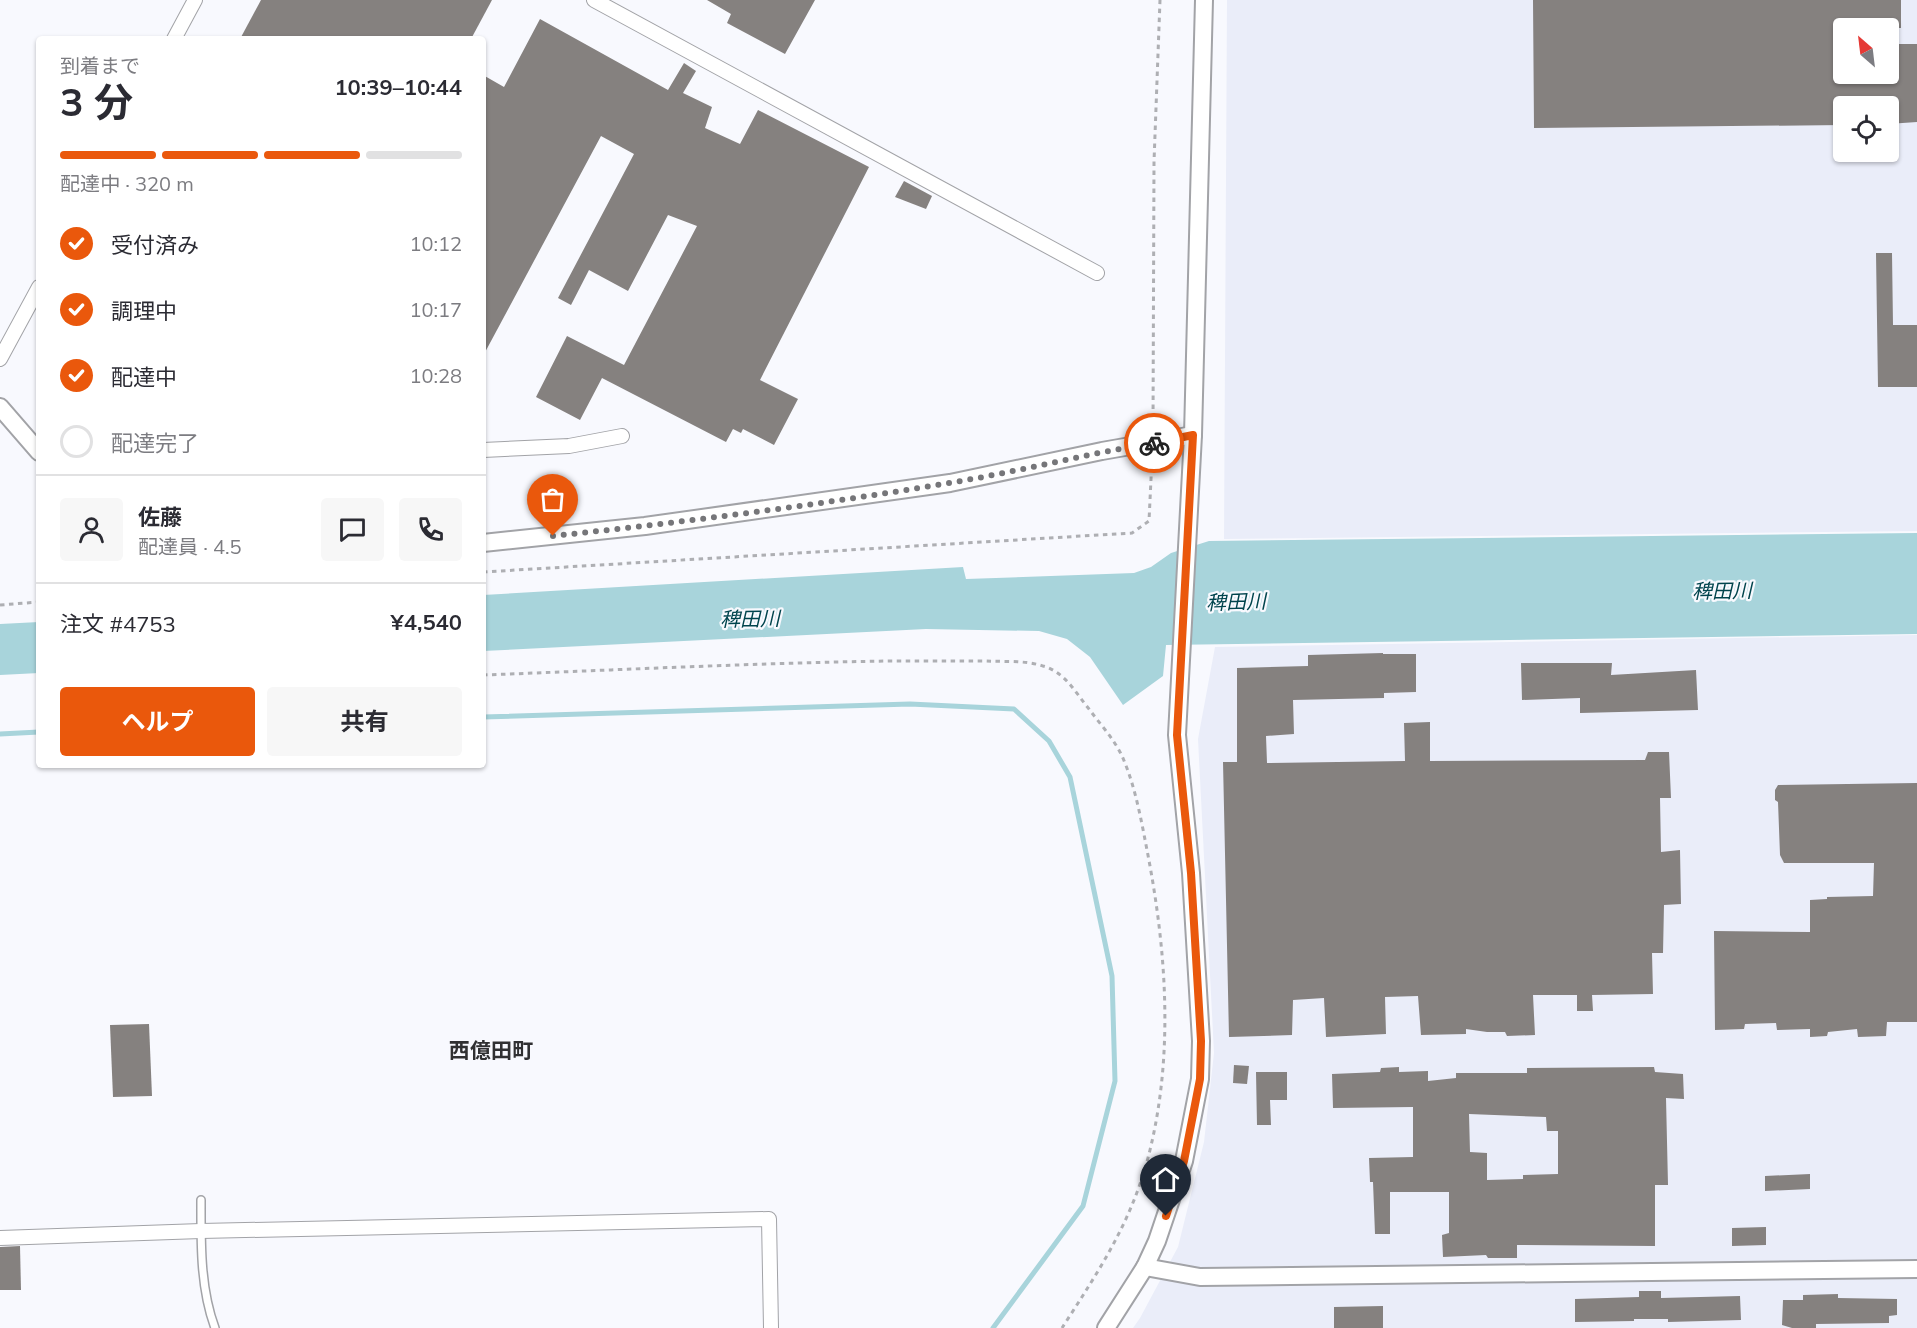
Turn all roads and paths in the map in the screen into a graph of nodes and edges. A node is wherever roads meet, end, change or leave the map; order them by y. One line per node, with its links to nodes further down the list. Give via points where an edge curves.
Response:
1 (195, 0): 5 (street)
2 (594, 0): 6 (street)
3 (1160, 0): 12 (path, via 1154,162)
4 (1204, 0): 10 (street)
5 (176, 36)
6 (1097, 273)
7 (36, 293): 8 (street)
8 (0, 359)
9 (0, 407): 13 (street)
10 (1193, 435): 12 (street); 23 (street, via 1177,735 1191,873 1200,1079 1184,1161)
11 (622, 436): 14 (street, via 569,446)
12 (1153, 443): 15 (street, via 950,483 645,526); 16 (path, via 1149,521 1132,533)
13 (36, 449)
14 (486, 450)
15 (486, 543)
16 (486, 572)
17 (36, 602): 18 (path)
18 (0, 605)
19 (486, 675): 27 (path, via 937,660 1020,662 1061,674 1110,737 1128,772 1156,895 1165,1028 1157,1111 1140,1185 1116,1243)
20 (201, 1200): 21 (lane)
21 (201, 1231): 22 (street); 25 (lane, via 209,1312); 26 (street, via 769,1219)
22 (0, 1238)
23 (1145, 1267): 24 (street, via 1200,1277); 28 (street)
24 (1917, 1269)
25 (215, 1328)
26 (771, 1328)
27 (1062, 1328)
28 (1106, 1328)

